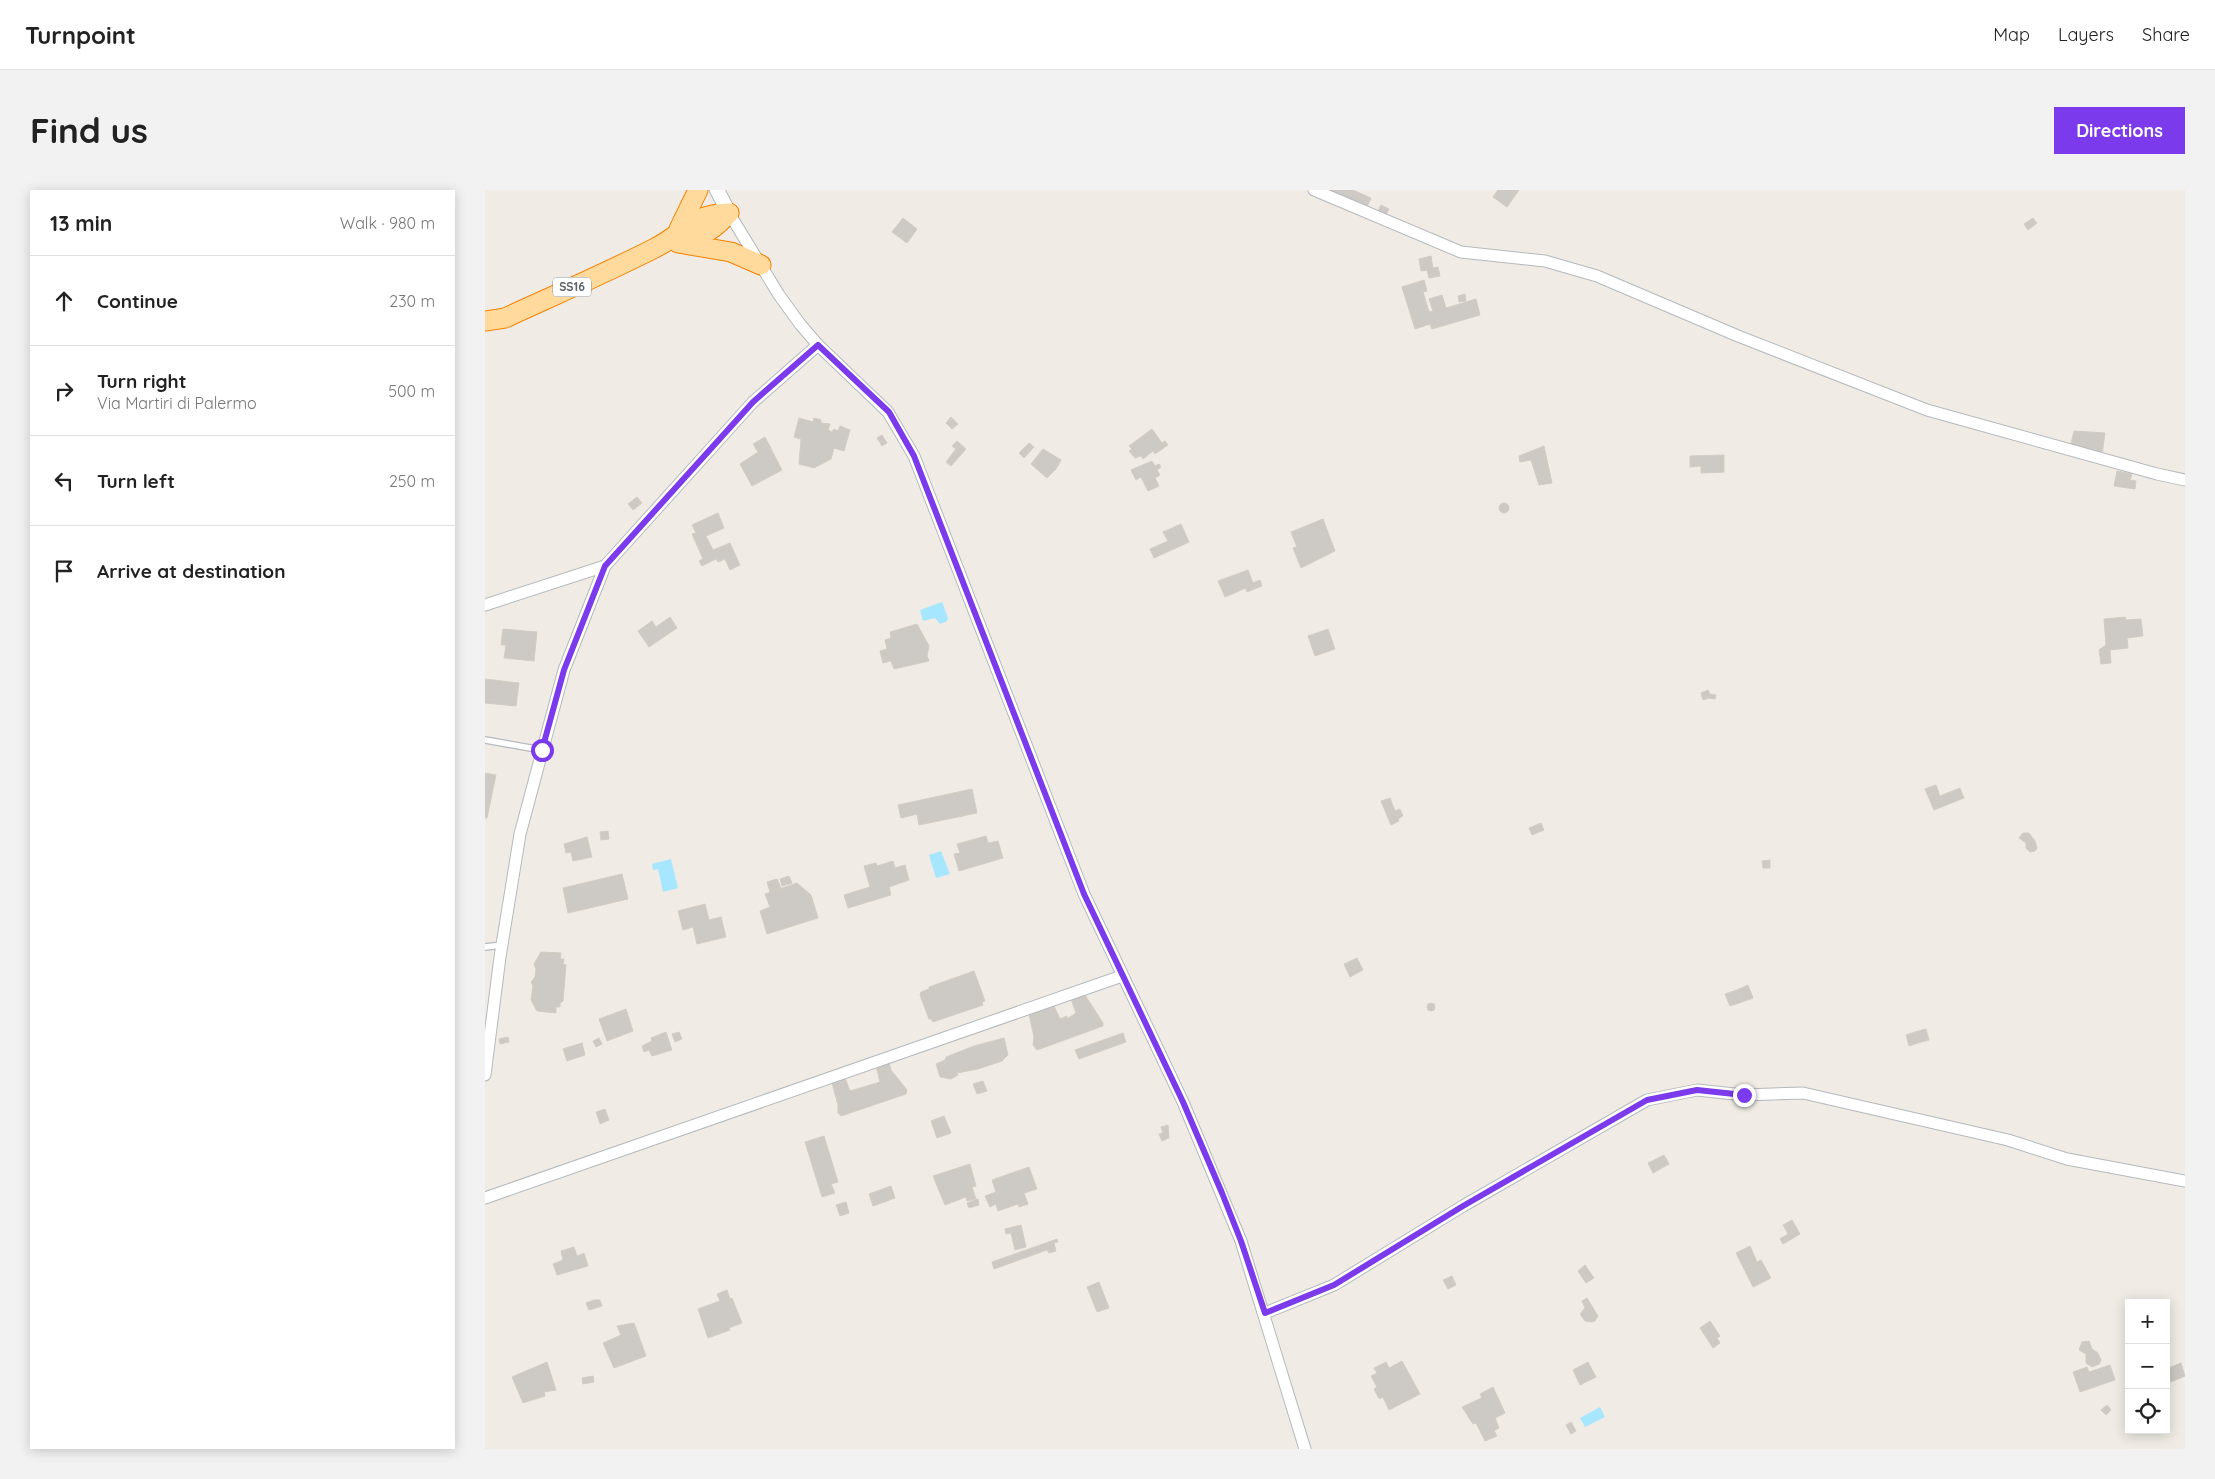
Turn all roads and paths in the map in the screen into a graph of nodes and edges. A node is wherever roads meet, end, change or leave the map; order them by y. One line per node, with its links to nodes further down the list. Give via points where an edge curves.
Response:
1 (698, 190): 5 (highway)
2 (717, 190): 4 (street)
3 (1314, 190): 9 (street, via 1461,252 1545,261 1597,276 1738,336 1927,410)
4 (729, 213): 5 (highway, SS16, via 717,228 707,234); 6 (street)
5 (677, 238): 6 (highway, SS16, via 731,252); 7 (highway, SS16, via 505,318)
6 (761, 266): 8 (street, via 788,308)
7 (485, 321)
8 (818, 345): 10 (street, via 753,402); 16 (street, via 889,412 914,456 1084,894)
9 (2185, 480)
10 (605, 566): 11 (street); 13 (street, via 564,670)
11 (485, 605)
12 (485, 740): 13 (lane)
13 (542, 750): 14 (street, via 519,834)
14 (501, 945): 15 (lane); 17 (street)
15 (485, 948)
16 (1122, 976): 19 (street); 20 (street, via 1183,1102 1222,1193)
17 (485, 1075)
18 (2185, 1181): 20 (street, via 2067,1159 2008,1140 1803,1093 1744,1095 1697,1090 1647,1100 1334,1285)
19 (485, 1198)
20 (1265, 1313): 21 (street)
21 (1305, 1449)

